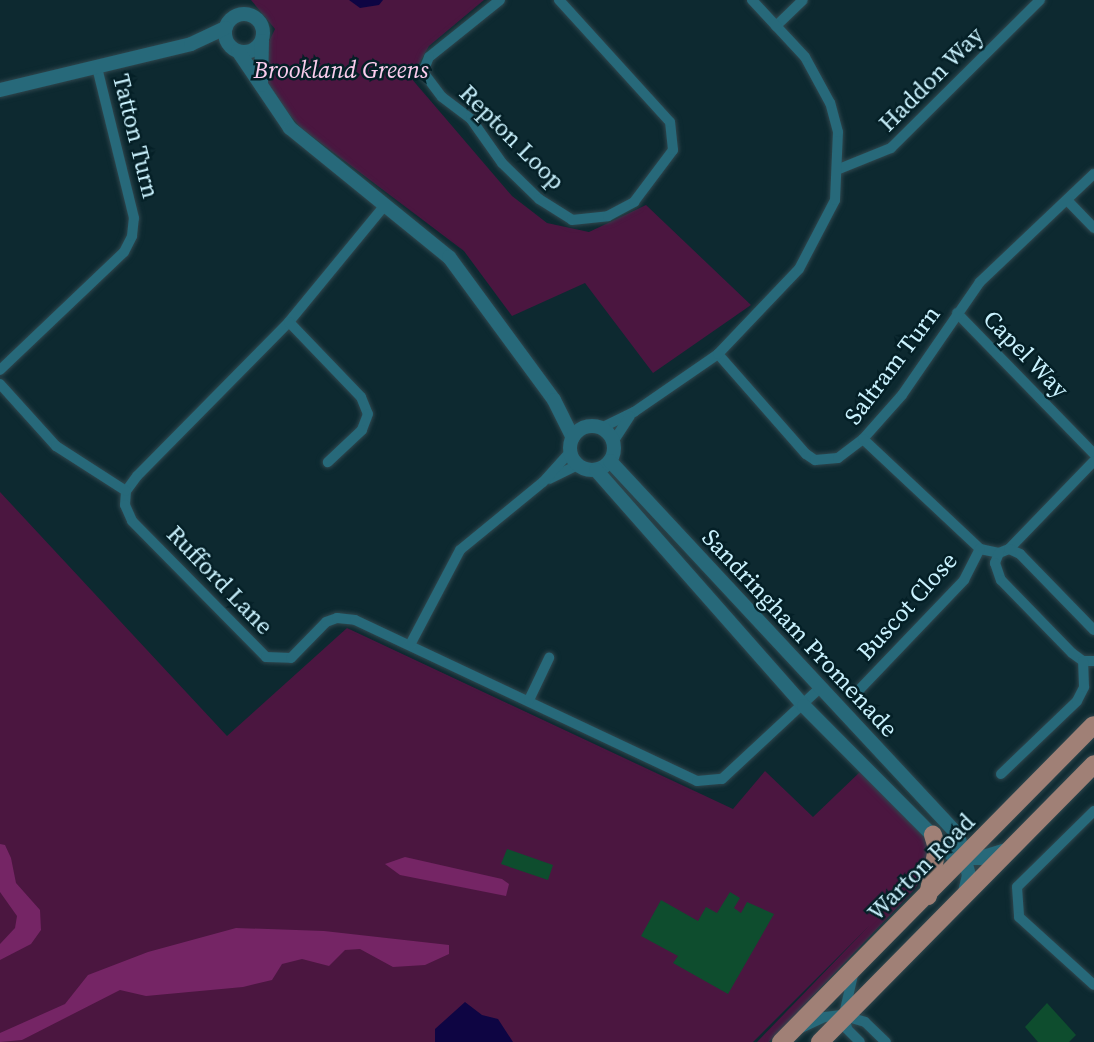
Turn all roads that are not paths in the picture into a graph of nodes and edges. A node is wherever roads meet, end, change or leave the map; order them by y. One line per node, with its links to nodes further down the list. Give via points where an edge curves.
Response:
1 (236, 0): 9 (street)
2 (250, 0): 8 (street)
3 (500, 0): 4 (street, Repton Loop, via 429,57 423,72 442,97 471,119 502,163 539,199 572,220 608,216 634,202 673,150 670,122)
4 (559, 0)
5 (752, 0): 10 (street)
6 (803, 0): 10 (street)
7 (1040, 0): 17 (street, Haddon Way, via 891,148)
8 (256, 17): 9 (street, via 244,13); 11 (street, via 263,27)
9 (229, 22): 12 (street); 13 (street)
10 (776, 26): 17 (street, via 805,57 830,103 838,132)
11 (262, 41): 13 (street, via 249,51); 15 (street)
12 (191, 44): 13 (street); 14 (street)
13 (233, 48): 15 (street)
14 (97, 67): 16 (street); 25 (street, Tatton Turn, via 134,218 132,236 124,252)
15 (261, 86): 20 (street, via 290,128)
16 (0, 90)
17 (839, 170): 24 (street, via 826,224 799,269)
18 (1094, 174): 19 (street, Saltram Turn)
19 (1067, 200): 21 (street); 22 (street, Saltram Turn, via 996,265)
20 (385, 205): 23 (street); 27 (street, via 449,257)
21 (1094, 228)
22 (957, 313): 30 (street, Saltram Turn, via 902,395); 33 (street, Capel Way)
23 (289, 322): 36 (street, via 361,397 368,414 362,430); 38 (street)
24 (718, 354): 28 (street); 30 (street, Saltram Turn, via 815,460 838,458)
25 (0, 370)
26 (0, 384): 38 (street, via 56,446)
27 (554, 400): 29 (street); 32 (street)
28 (634, 412): 29 (street); 31 (street)
29 (594, 428): 31 (street); 32 (street)
30 (863, 439): 39 (street)
31 (613, 442): 34 (street)
32 (574, 452): 37 (street); 42 (street, via 460,551)
33 (1094, 454)
34 (610, 461): 37 (street); 45 (street, Sandringham Promenade)
35 (1094, 461): 40 (street)
36 (328, 462)
37 (596, 470): 48 (street, Sandringham Promenade)
38 (126, 491): 42 (street, Rufford Lane, via 125,505 132,521 266,657 291,658 326,622 337,618 355,620)
39 (979, 548): 40 (street); 46 (street, Buscot Close, via 964,580)
40 (1004, 551): 41 (street, via 1020,554); 44 (street, via 995,563 1001,579)
41 (1094, 630)
42 (410, 645): 47 (street, Rufford Lane)
43 (549, 657): 47 (street)
44 (1088, 661): 51 (street, via 1077,701)
45 (820, 688): 48 (street, Rufford Lane); 55 (street, Sandringham Promenade, via 958,835)
46 (860, 689)
47 (529, 699): 48 (street, Rufford Lane, via 697,782 710,783 722,779)
48 (804, 706): 53 (street, Sandringham Promenade)
49 (1094, 725): 55 (main road, Warton Road)
50 (1094, 764): 54 (main road, Warton Road)
51 (1001, 774)
52 (1094, 811): 59 (street, via 1017,887 1019,917)
53 (933, 835): 55 (street, Sandringham Promenade, via 955,858); 56 (main road, via 937,848)
54 (1011, 849): 55 (street); 57 (main road, Warton Road)
55 (967, 858): 56 (main road, Warton Road); 57 (street)
56 (928, 896): 58 (main road, Warton Road)
57 (964, 896): 60 (main road, Warton Road)
58 (856, 967): 60 (street, via 846,991); 61 (main road, Warton Road)
59 (1094, 985)
60 (845, 1016): 61 (street, via 825,1017); 62 (main road, Warton Road); 63 (street, via 848,1029); 64 (street, via 865,1022)
61 (784, 1039)
62 (820, 1042)
63 (860, 1042)
64 (886, 1042)

